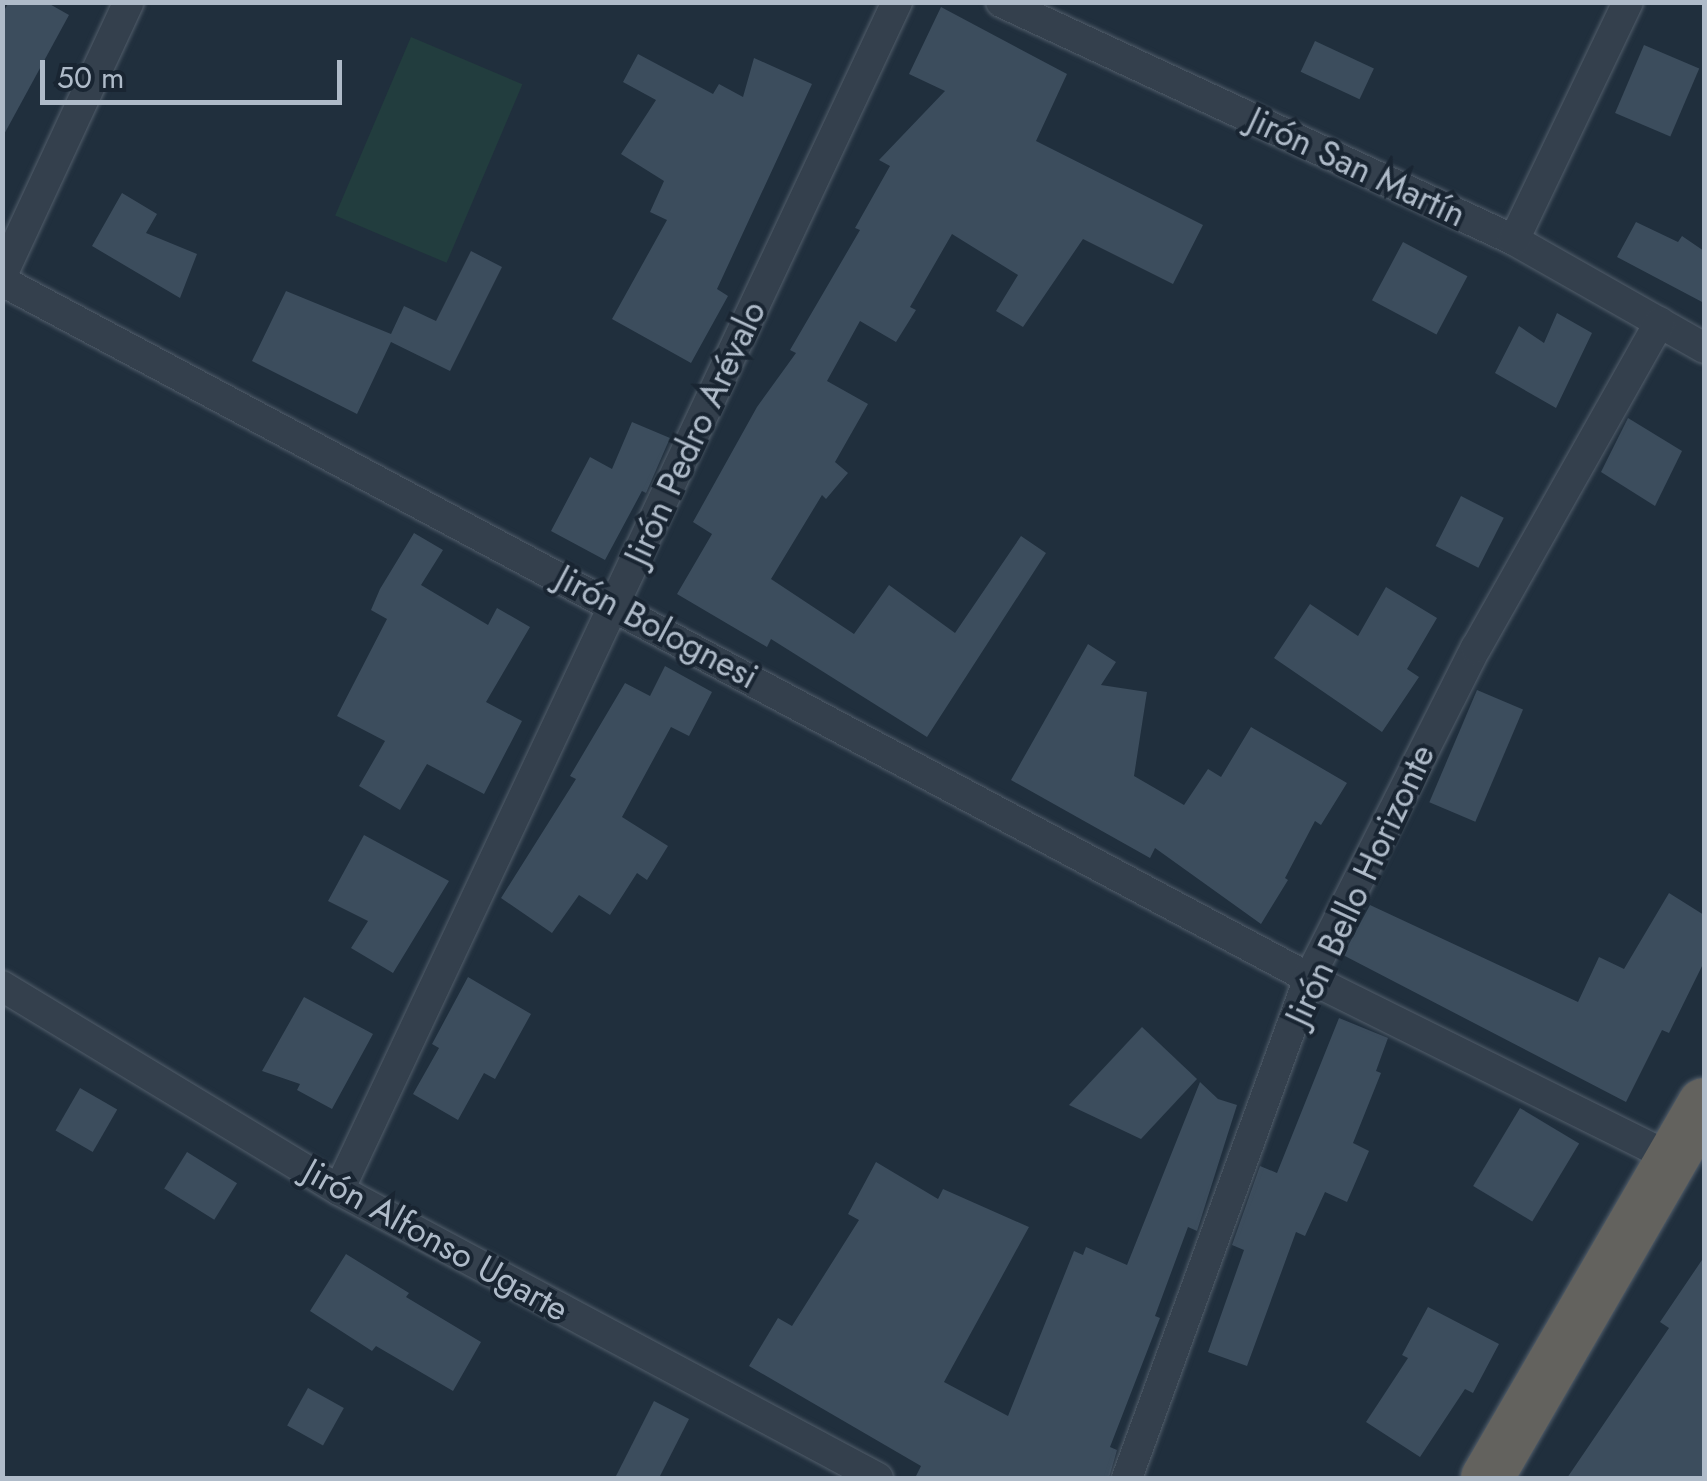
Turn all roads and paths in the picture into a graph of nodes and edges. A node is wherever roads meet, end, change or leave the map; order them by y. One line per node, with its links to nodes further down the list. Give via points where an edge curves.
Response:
1 (129, 2): 6 (street)
2 (897, 2): 9 (street, Jirón Pedro Arévalo)
3 (1001, 2): 5 (street, Jirón San Martín)
4 (1628, 2): 5 (street)
5 (1514, 240): 7 (street, Jirón San Martín)
6 (2, 278): 9 (street, Jirón Bolognesi)
7 (1660, 322): 8 (street, Jirón San Martín); 10 (street, Jirón Bello Horizonte, via 1476,648)
8 (1704, 348)
9 (615, 604): 10 (street, Jirón Bolognesi); 14 (street, Jirón Pedro Arévalo)
10 (1309, 978): 13 (street, Jirón Bolognesi); 17 (street, Jirón Bello Horizonte)
11 (2, 986): 14 (street, Jirón Alfonso Ugarte)
12 (1704, 1104): 13 (highway)
13 (1673, 1159): 15 (highway)
14 (339, 1190): 16 (street, Jirón Alfonso Ugarte)
15 (1500, 1471)
16 (878, 1478)
17 (1128, 1478)

